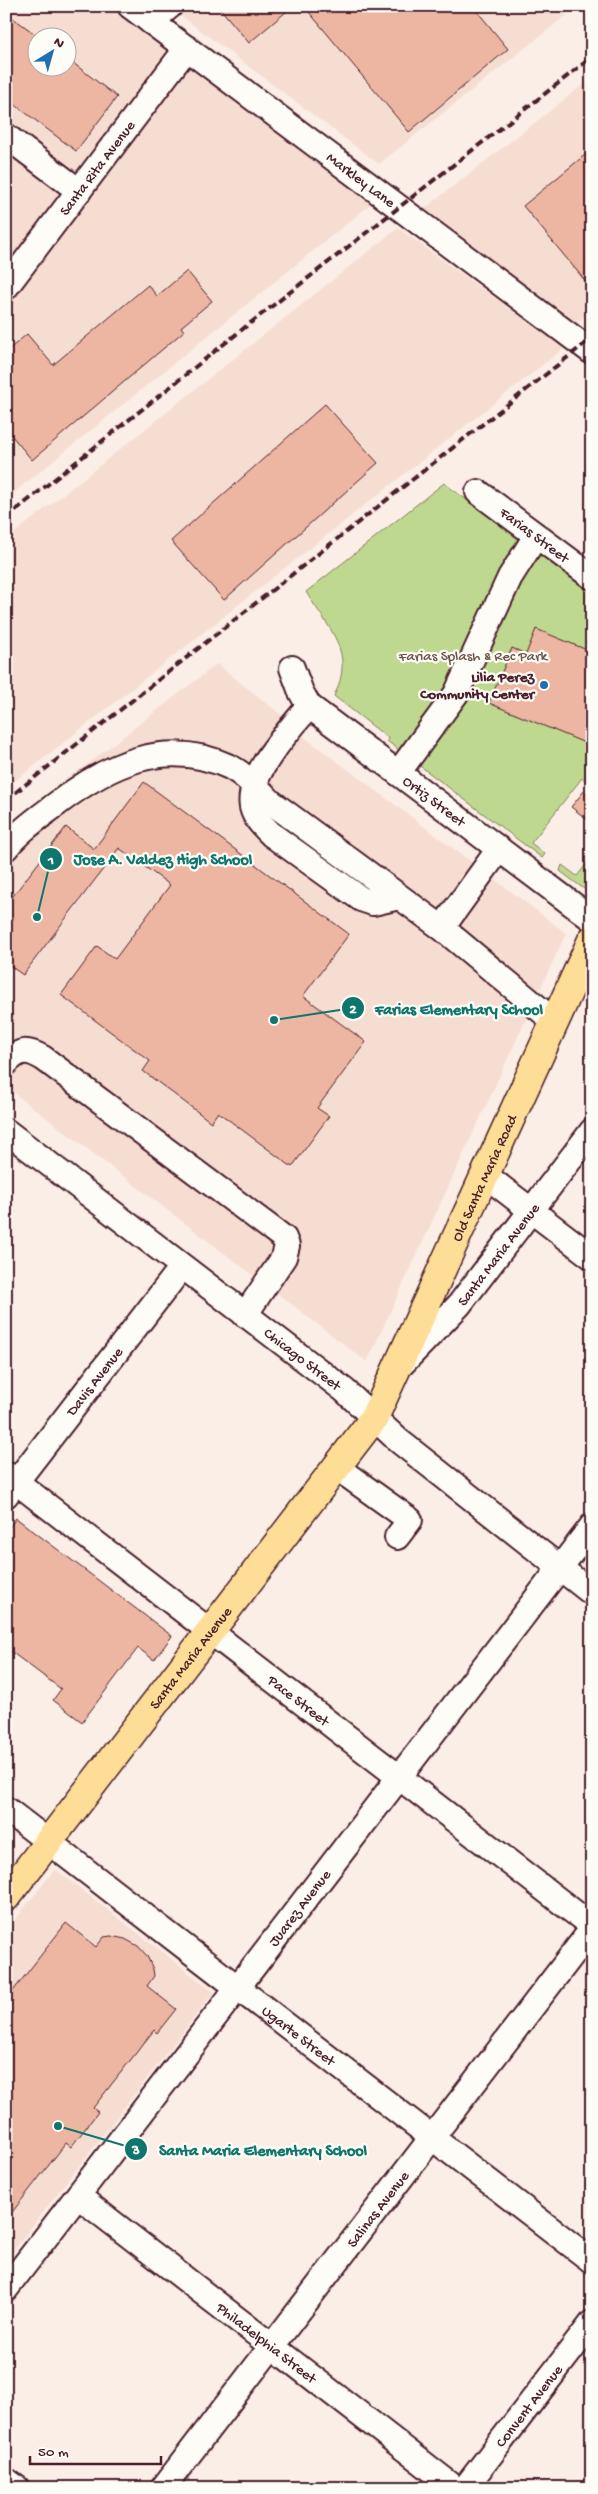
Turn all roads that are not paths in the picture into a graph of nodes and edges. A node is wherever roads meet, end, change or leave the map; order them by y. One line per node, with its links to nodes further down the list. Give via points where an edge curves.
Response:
1 (130, 6): 3 (street, Markley Lane)
2 (170, 6): 3 (street)
3 (151, 22): 4 (street, Markley Lane)
4 (187, 48): 6 (street, Santa Rita Avenue); 8 (street, Markley Lane)
5 (6, 136): 6 (street)
6 (79, 191): 7 (street, Santa Rita Avenue)
7 (6, 286)
8 (592, 352)
9 (478, 492): 10 (street, Farias Street)
10 (536, 536): 11 (street, Farias Street); 14 (street, via 510,577 456,694)
11 (592, 578)
12 (292, 668): 13 (street, Ortiz Street)
13 (309, 706): 14 (street, Ortiz Street); 15 (street, via 259,772)
14 (398, 773): 17 (street, Ortiz Street)
15 (253, 785): 16 (street, via 231,768 207,760 186,756 139,758 103,771 86,782 24,829); 19 (street, via 271,802)
16 (6, 848)
17 (499, 849): 18 (street, Ortiz Street); 19 (street)
18 (592, 919)
19 (442, 928): 21 (street)
20 (592, 940): 21 (main road, Old Santa Maria Road)
21 (555, 1022): 25 (main road, Old Santa Maria Road)
22 (6, 1063): 29 (street, via 21,1050 30,1050 43,1058 284,1238 288,1246 284,1258)
23 (6, 1131): 28 (street, Chicago Street)
24 (592, 1131): 26 (street, Santa Maria Avenue)
25 (486, 1175): 26 (street); 30 (main road, Old Santa Maria Road)
26 (531, 1210): 27 (street); 30 (street, Santa Maria Avenue, via 459,1305)
27 (592, 1257)
28 (182, 1267): 29 (street, Chicago Street); 33 (street, Davis Avenue)
29 (245, 1315): 31 (street, Chicago Street, via 344,1390)
30 (396, 1369): 31 (main road, Old Santa Maria Road)
31 (374, 1418): 32 (main road, Santa Maria Avenue); 36 (street, Chicago Street)
32 (336, 1467): 35 (street, via 410,1520); 38 (main road, Santa Maria Avenue)
33 (10, 1484): 38 (street, Pace Street)
34 (592, 1526): 36 (street, Juarez Avenue)
35 (397, 1537)
36 (560, 1568): 37 (street, Chicago Street); 39 (street, Juarez Avenue)
37 (592, 1593)
38 (210, 1631): 39 (street, Pace Street); 41 (main road, Santa Maria Avenue)
39 (398, 1778): 43 (street, Pace Street); 44 (street, Juarez Avenue)
40 (6, 1809): 41 (street, Ugarte Street)
41 (50, 1842): 42 (main road, Santa Maria Avenue); 44 (street, Ugarte Street)
42 (6, 1896)
43 (592, 1928): 45 (street, Salinas Avenue)
44 (238, 1988): 45 (street, Ugarte Street); 46 (street, Juarez Avenue)
45 (433, 2138): 47 (street, Ugarte Street); 50 (street, Salinas Avenue)
46 (78, 2196): 48 (street, Juarez Avenue); 50 (street, Philadelphia Street)
47 (592, 2260)
48 (6, 2289)
49 (592, 2322): 55 (street, Convent Avenue)
50 (272, 2347): 53 (street, Salinas Avenue); 54 (street, Philadelphia Street)
51 (6, 2480): 52 (street)
52 (17, 2488)
53 (163, 2488)
54 (455, 2488)
55 (465, 2488)

